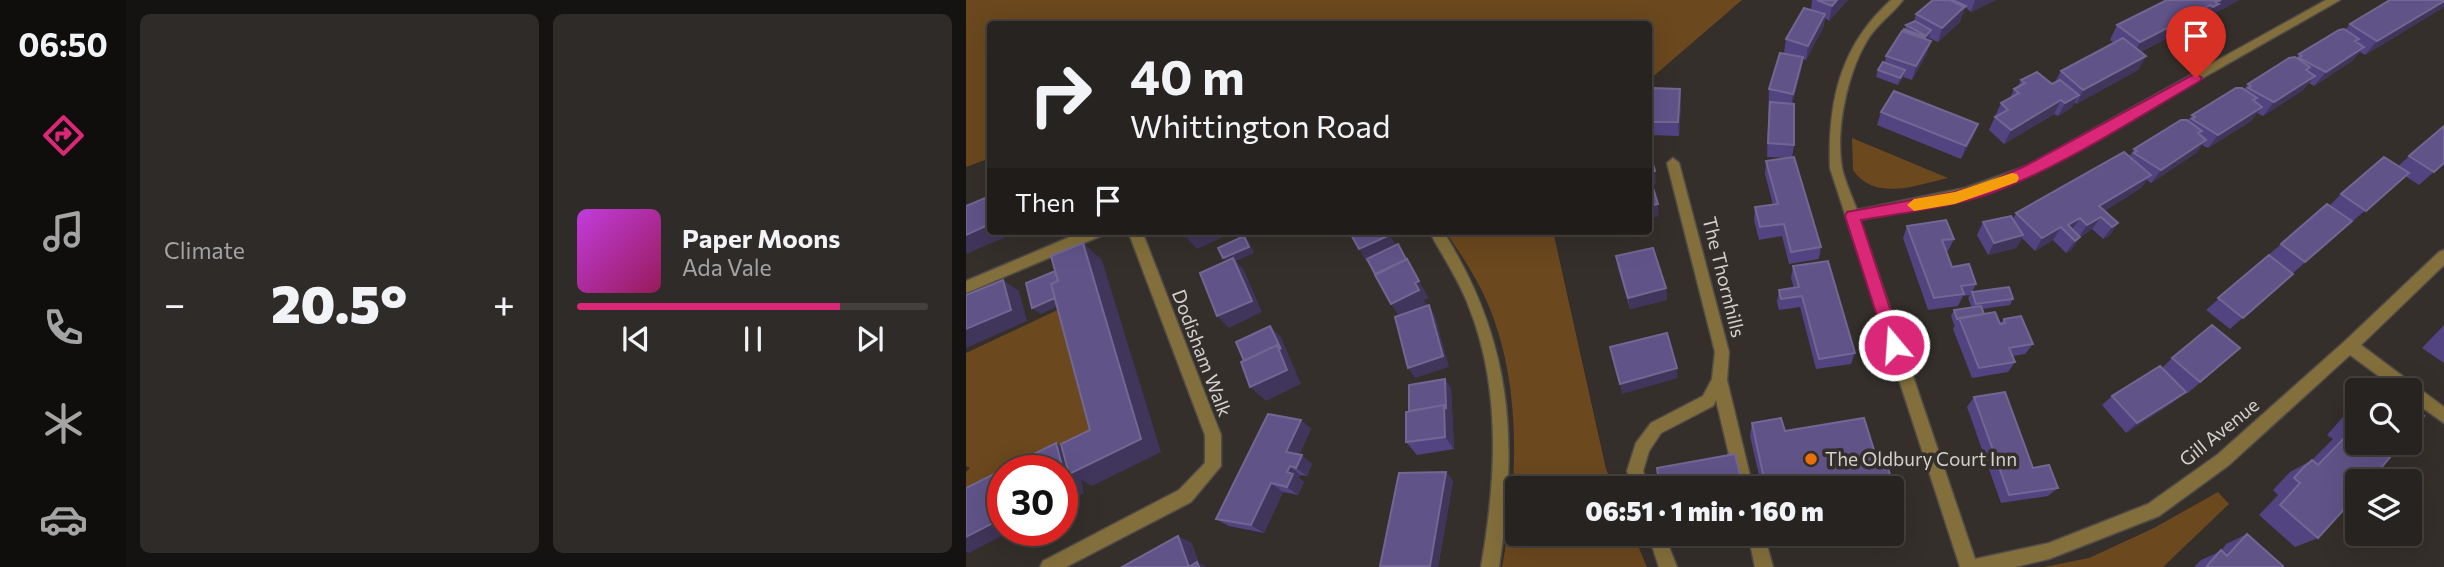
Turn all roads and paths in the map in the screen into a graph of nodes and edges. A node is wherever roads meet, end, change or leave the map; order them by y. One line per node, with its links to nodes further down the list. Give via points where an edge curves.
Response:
1 (1898, 0): 4 (street, via 1865,33 1853,53 1840,98 1834,137 1836,168)
2 (2335, 0): 4 (street, via 2032,169 1955,198)
3 (1673, 163): 11 (street, The Thornhills, via 1722,352)
4 (1852, 216): 21 (street)
5 (1089, 235): 9 (street)
6 (1137, 235): 17 (street, Dodisham Walk, via 1213,435 1213,466 1185,496)
7 (1439, 235): 18 (street, via 1456,259 1493,354 1502,466)
8 (2444, 256): 10 (street, Gill Avenue)
9 (966, 287)
10 (2350, 346): 12 (street); 22 (street, Gill Avenue, via 2223,460 2153,510 2049,551)
11 (1719, 380): 13 (street, via 1708,401 1656,428 1642,448); 14 (street, The Thornhills)
12 (2444, 415)
13 (1637, 476)
14 (1742, 476)
15 (1661, 546): 19 (street)
16 (1759, 546): 20 (street)
17 (1049, 567)
18 (1490, 567)
19 (1668, 567)
20 (1764, 567)
21 (1969, 567)
22 (1976, 567)

